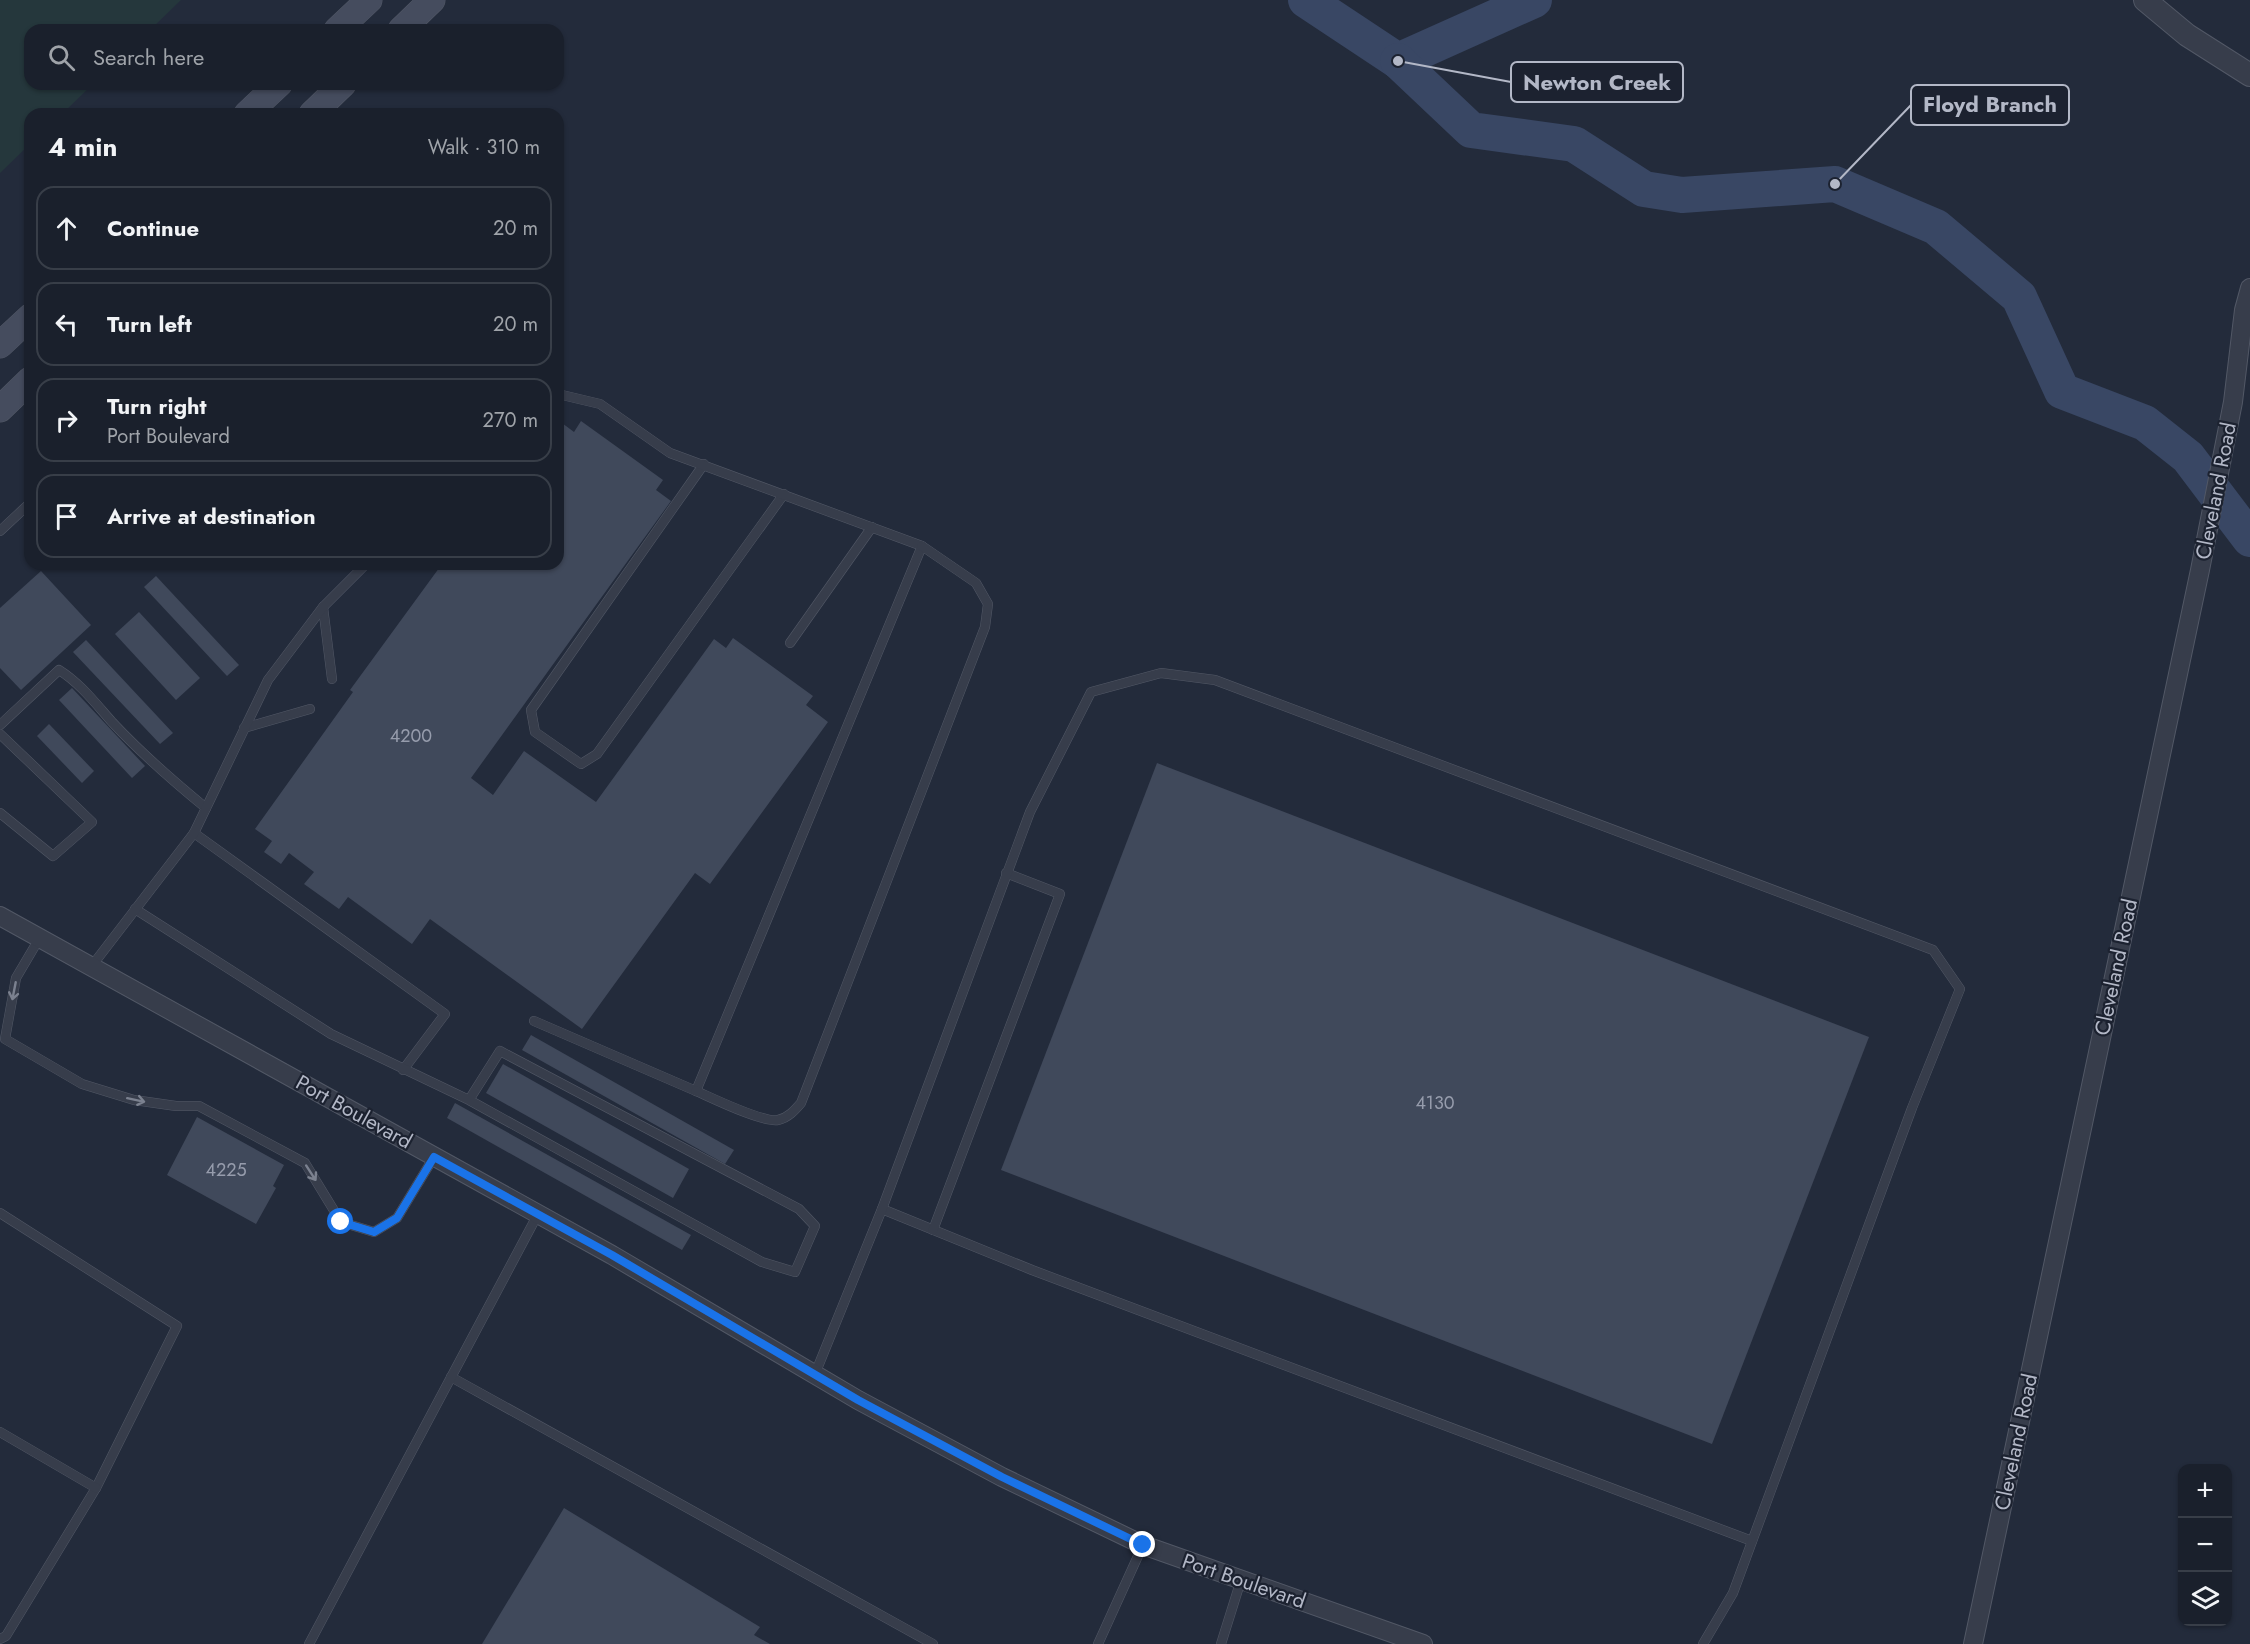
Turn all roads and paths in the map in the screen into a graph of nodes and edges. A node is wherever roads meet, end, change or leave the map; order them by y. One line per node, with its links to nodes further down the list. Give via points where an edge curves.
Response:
1 (369, 0): 4 (main road)
2 (432, 0): 5 (main road)
3 (2145, 0): 6 (street, via 2187,35)
4 (343, 24)
5 (406, 24)
6 (2250, 75)
7 (273, 90): 9 (main road)
8 (338, 90): 10 (main road)
9 (254, 108)
10 (318, 108)
11 (2250, 288): 62 (street, Cleveland Road, via 2233,402 2201,564)
12 (24, 323): 13 (main road)
13 (0, 345)
14 (24, 387): 16 (main road)
15 (564, 395): 17 (lane, via 600,404 670,453)
16 (0, 409)
17 (704, 464): 18 (lane); 18 (lane, via 531,710 535,732 580,764 597,754)
18 (784, 494): 20 (lane)
19 (24, 509): 21 (lane)
20 (872, 527): 22 (lane); 25 (lane)
21 (0, 531)
22 (922, 546): 41 (lane); 41 (lane, via 976,583 988,604 985,627 801,1103 792,1114 777,1120 765,1119)
23 (360, 570): 24 (lane)
24 (323, 608): 26 (lane); 29 (lane, via 268,680)
25 (790, 643)
26 (332, 679)
27 (310, 709): 29 (lane)
28 (0, 724): 31 (lane, via 59,670 167,776)
29 (244, 728): 31 (lane)
30 (0, 734): 32 (lane, via 92,822 53,856)
31 (206, 808): 33 (lane)
32 (0, 813)
33 (194, 833): 35 (lane); 40 (lane, via 445,1014)
34 (1006, 873): 44 (lane); 47 (lane, via 1060,894); 52 (lane, via 1030,812 1091,692 1161,673 1215,680 1933,950 1960,990 1912,1108)
35 (135, 909): 38 (lane); 40 (lane, via 331,1034)
36 (0, 916): 37 (street, Port Boulevard)
37 (39, 939): 38 (street, Port Boulevard); 43 (lane, one-way to 43, via 16,978 5,1039 82,1084 134,1100 199,1106 305,1163 341,1222 374,1232 397,1218)
38 (91, 967): 43 (street, Port Boulevard)
39 (534, 1021): 41 (lane)
40 (403, 1070): 42 (lane)
41 (696, 1091)
42 (469, 1100): 42 (lane, via 762,1262 795,1272 815,1226 799,1209 500,1051)
43 (434, 1157): 46 (street, Port Boulevard)
44 (882, 1209): 47 (lane); 48 (lane)
45 (0, 1213): 51 (lane, via 177,1326)
46 (538, 1214): 48 (street, Port Boulevard); 49 (lane)
47 (933, 1230): 52 (lane)
48 (815, 1374): 53 (street, Port Boulevard, via 1002,1477)
49 (451, 1377): 56 (lane); 57 (lane)
50 (0, 1432): 51 (lane)
51 (96, 1488): 55 (lane, via 6,1636)
52 (1752, 1541): 61 (lane, via 1732,1593)
53 (1143, 1545): 54 (street, Port Boulevard); 58 (lane)
54 (1241, 1580): 59 (lane); 60 (street, Port Boulevard)
55 (0, 1639)
56 (309, 1644)
57 (933, 1644)
58 (1098, 1644)
59 (1221, 1644)
60 (1423, 1644)
61 (1703, 1644)
62 (1973, 1644)

